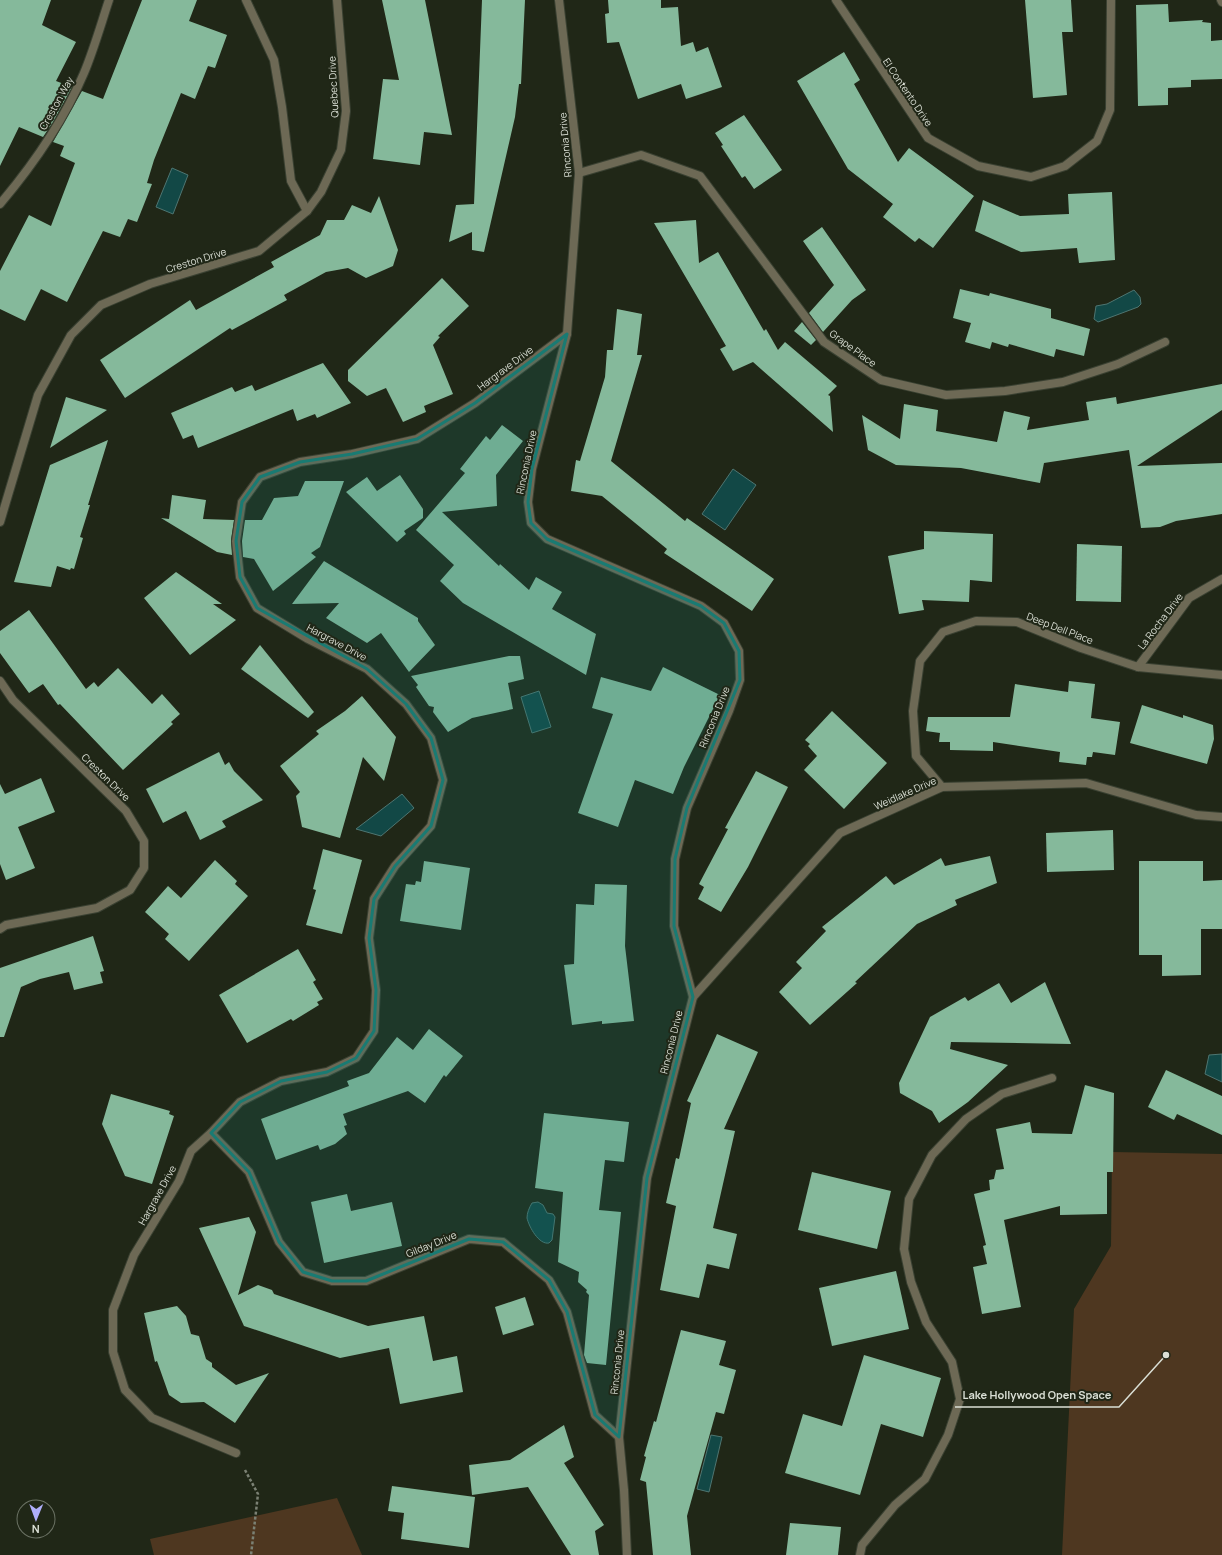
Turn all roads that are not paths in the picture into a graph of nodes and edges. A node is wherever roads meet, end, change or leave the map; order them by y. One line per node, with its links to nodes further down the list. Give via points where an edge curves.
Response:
1 (109, 0): 8 (street, Creston Way, via 84,72 56,127)
2 (246, 0): 9 (street, via 274,60 291,181)
3 (337, 0): 9 (street, Quebec Drive, via 346,111 341,150 321,192)
4 (559, 0): 7 (street, Rinconia Drive)
5 (836, 0): 6 (street, El Contento Drive, via 928,138 978,166 1031,176 1065,166 1097,141 1110,110)
6 (1111, 0)
7 (579, 173): 10 (street, Rinconia Drive); 11 (street, Grape Place, via 641,155 700,176 824,342 881,380 946,395 1004,391 1063,382 1118,364)
8 (0, 204)
9 (307, 211): 12 (street, Creston Drive, via 259,251 150,284 101,306 71,335 38,395)
10 (567, 334): 20 (street, Rinconia Drive, via 532,469 528,502 532,523 547,539 701,606 724,623 739,651 740,680 687,808 675,859 674,926); 22 (street, Hargrave Drive, via 474,403 417,439 352,454 300,462 260,477 242,502 236,541 240,577 257,608 367,669 406,704 431,738 443,780 431,826 395,866 374,899 369,938 376,990 374,1031 356,1058 327,1072 281,1081 240,1102)
11 (1165, 342)
12 (0, 522)
13 (1222, 579): 14 (street, La Rocha Drive, via 1189,598)
14 (1138, 667): 15 (street, Deep Dell Place); 17 (street, Deep Dell Place, via 1081,648 1017,622 976,622 943,632 920,661 912,711 916,756)
15 (1222, 675)
16 (0, 681): 19 (street, Creston Drive, via 13,700 126,811 144,841 144,868 130,890 97,908 6,925)
17 (942, 787): 18 (street, Weidlake Drive, via 1086,783 1196,815); 20 (street, Weidlake Drive, via 840,833)
18 (1222, 817)
19 (0, 929)
20 (693, 997): 23 (street, Rinconia Drive, via 647,1178)
21 (1052, 1078): 26 (street, via 1002,1094 966,1119 932,1155 909,1199 904,1249 911,1282 926,1322 952,1362 960,1399 948,1436 925,1480 895,1505 862,1545)
22 (211, 1133): 23 (street, Gilday Drive, via 249,1172 279,1242 303,1272 332,1281 366,1281 469,1239 503,1242 549,1280 567,1312 595,1415); 24 (street, Hargrave Drive, via 191,1151 179,1181 134,1255 113,1310 113,1352 125,1390 152,1418)
23 (619, 1436): 25 (street, Rinconia Drive)
24 (236, 1453)
25 (627, 1555)
26 (860, 1555)

